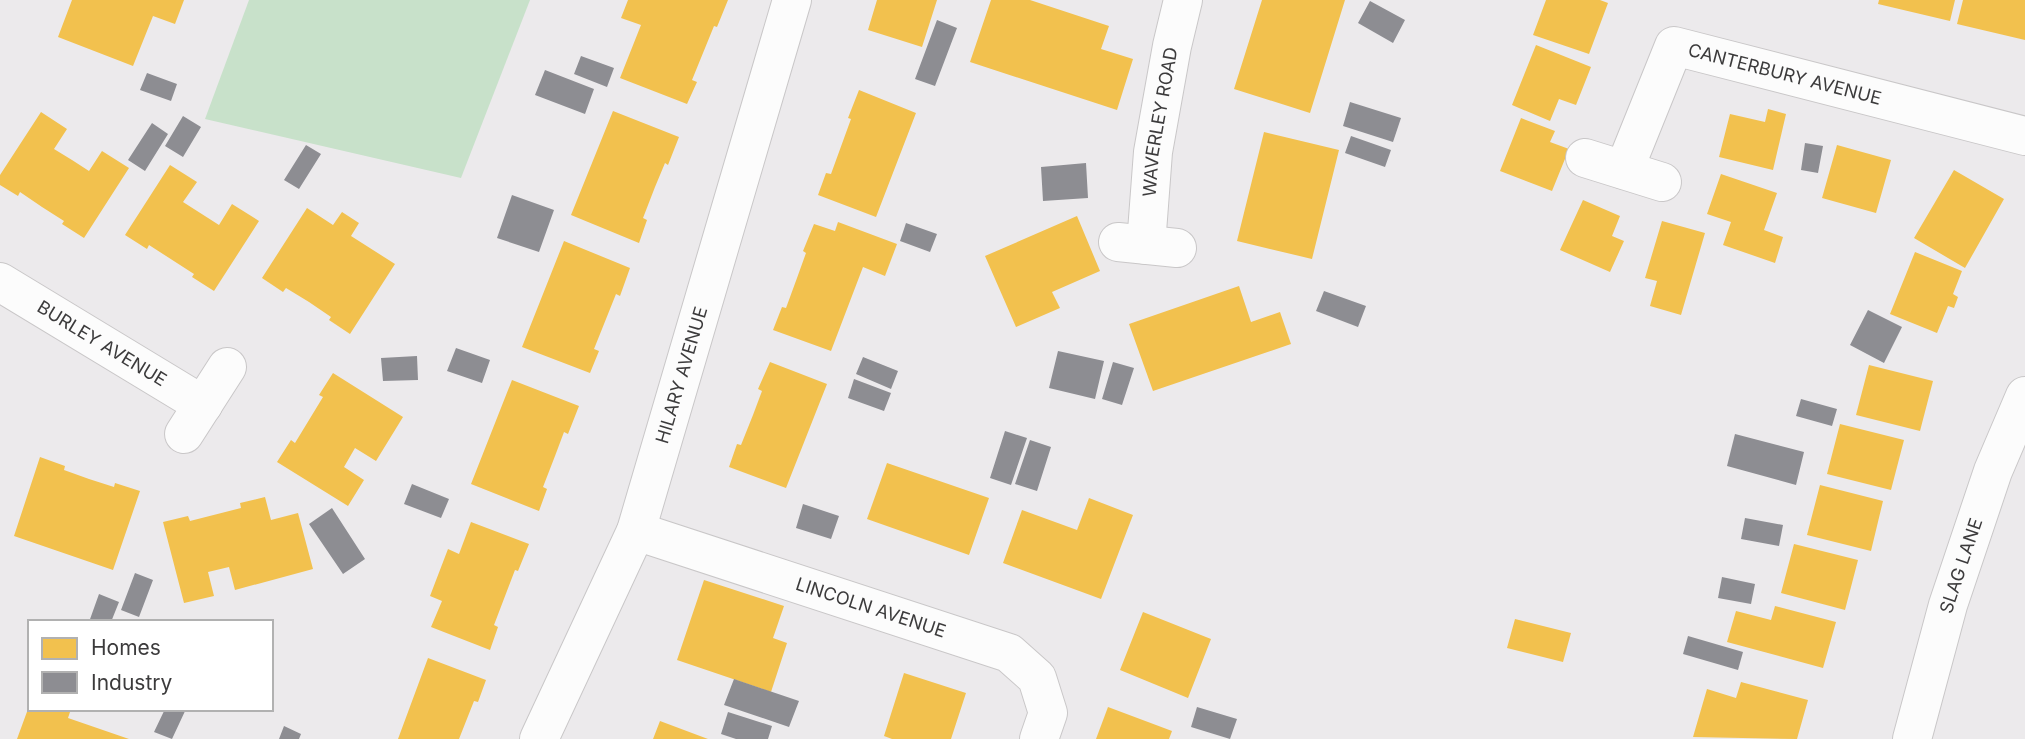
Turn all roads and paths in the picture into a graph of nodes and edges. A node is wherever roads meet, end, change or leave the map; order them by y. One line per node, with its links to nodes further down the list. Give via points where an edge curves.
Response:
1 (792, 0): 11 (street, HILARY AVENUE)
2 (1183, 0): 7 (street, WAVERLEY ROAD, via 1153,152)
3 (2025, 136): 5 (street, CANTERBURY AVENUE, via 1674,46)
4 (1585, 158): 5 (street)
5 (1624, 170): 6 (street)
6 (1662, 181)
7 (1147, 245)
8 (0, 282): 9 (street, BURLEY AVENUE, via 194,419)
9 (227, 368)
10 (2025, 396): 14 (street, SLAG LANE, via 1993,471 1952,593)
11 (636, 531): 12 (street, HILARY AVENUE); 13 (street, LINCOLN AVENUE, via 1009,653 1037,678 1048,713)
12 (539, 739)
13 (1039, 739)
14 (1912, 739)

